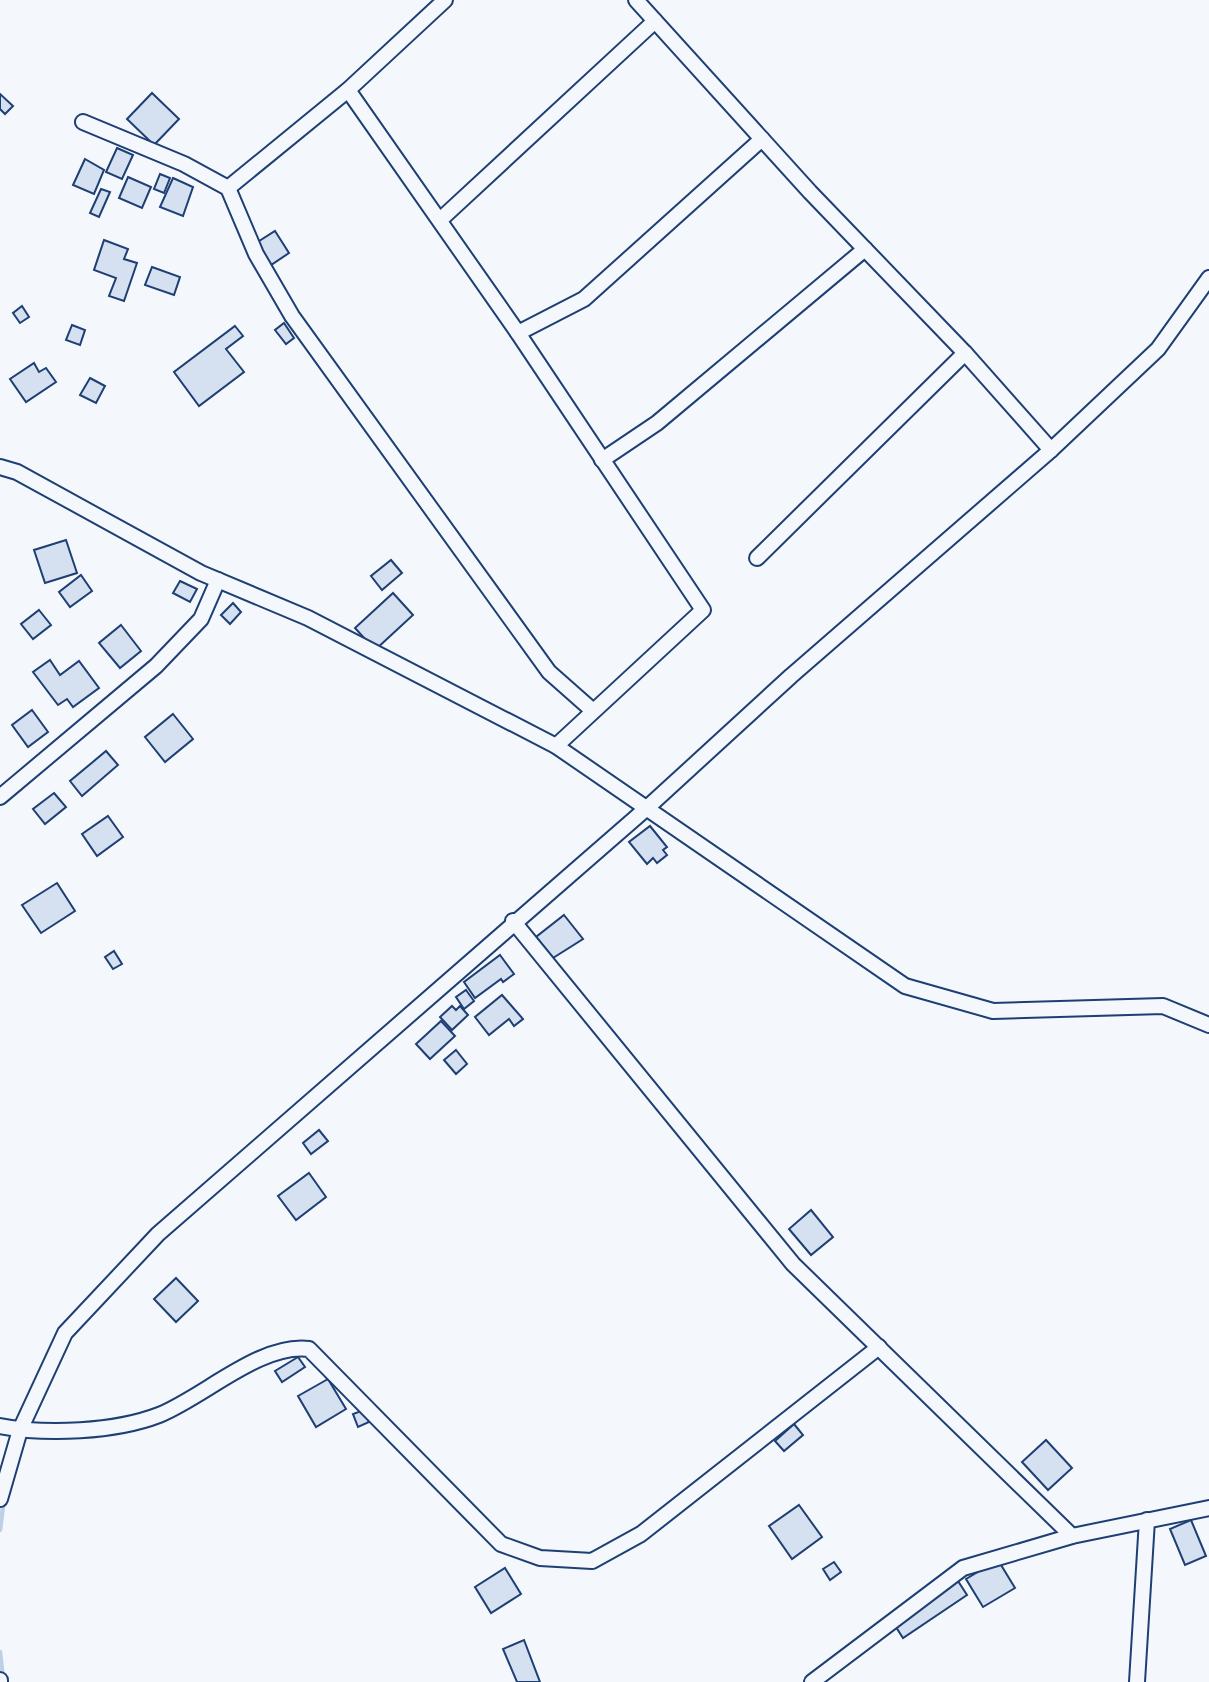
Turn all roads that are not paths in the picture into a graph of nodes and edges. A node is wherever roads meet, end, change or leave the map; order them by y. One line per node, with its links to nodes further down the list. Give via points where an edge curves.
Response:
1 (445, 0): 4 (street)
2 (636, 0): 3 (street)
3 (655, 21): 6 (street); 8 (street)
4 (348, 90): 7 (street); 8 (street)
5 (83, 122): 7 (street, via 184,164)
6 (762, 139): 9 (street); 11 (street, via 584,299)
7 (228, 188): 18 (street, via 256,254 292,316 549,672)
8 (440, 220): 11 (street)
9 (865, 249): 12 (street); 14 (street, via 657,423)
10 (1209, 278): 13 (street, via 1158,349)
11 (518, 334): 14 (street)
12 (965, 352): 13 (street); 16 (street)
13 (1046, 444): 21 (street)
14 (602, 460): 18 (street, via 703,610)
15 (0, 467): 17 (street)
16 (757, 558)
17 (218, 580): 19 (street, via 307,618); 20 (street, via 201,618 156,666)
18 (592, 710): 19 (street)
19 (556, 746): 21 (street)
20 (0, 797)
21 (646, 806): 22 (street); 23 (street, via 905,986 993,1011 1163,1006)
22 (513, 921): 24 (street, via 793,1264); 26 (street, via 158,1234 65,1333)
23 (1209, 1025)
24 (879, 1347): 26 (street, via 641,1534 592,1561 540,1558 501,1544 309,1349 293,1347 255,1362 159,1415 85,1431); 30 (street)
25 (0, 1426): 26 (street)
26 (18, 1430): 27 (street)
27 (0, 1499)
28 (1209, 1508): 29 (street)
29 (1147, 1520): 30 (street); 32 (street)
30 (1072, 1536): 31 (street, via 963,1568)
31 (812, 1682)
32 (1137, 1682)

